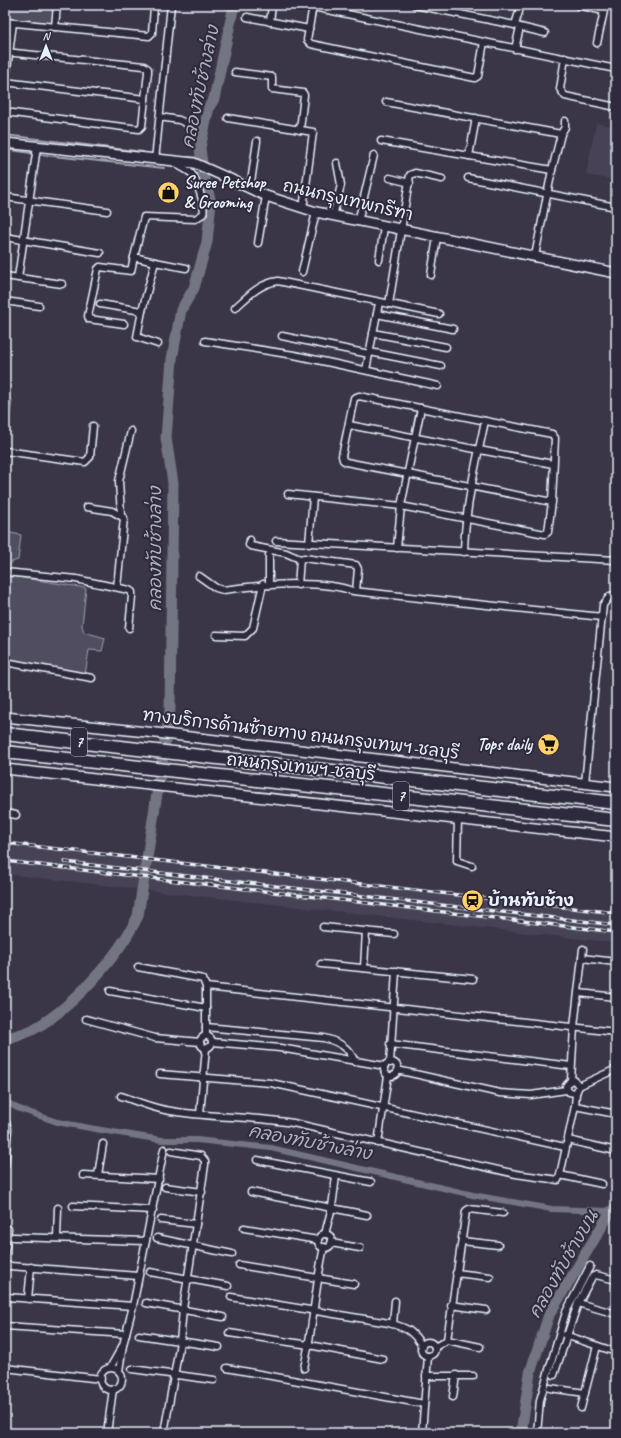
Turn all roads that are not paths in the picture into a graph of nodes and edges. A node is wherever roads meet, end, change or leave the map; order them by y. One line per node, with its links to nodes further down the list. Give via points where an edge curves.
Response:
1 (57, 5): 14 (street)
2 (150, 5): 14 (street, via 155,11 152,33 149,36)
3 (171, 5): 29 (street)
4 (272, 5): 11 (street)
5 (415, 5): 13 (street)
6 (521, 5): 13 (street)
7 (578, 5): 18 (street, via 604,11)
8 (313, 6): 15 (street); 17 (street)
9 (247, 17): 11 (street)
10 (5, 22): 12 (street)
11 (270, 22): 15 (street)
12 (13, 23): 14 (street); 20 (street)
13 (517, 26): 16 (street); 19 (street)
14 (56, 27)
15 (309, 29): 17 (street, via 307,40 311,44 473,78 478,76)
16 (546, 33)
17 (484, 42): 19 (street)
18 (597, 43)
19 (515, 49): 21 (street)
20 (7, 52): 24 (street); 25 (street, via 144,66 148,69)
21 (565, 58): 22 (street); 27 (street, via 561,94)
22 (616, 69)
23 (235, 72): 34 (street, via 272,77 272,89 303,94)
24 (5, 83): 25 (street)
25 (145, 99): 28 (street, via 142,126 139,129)
26 (386, 102): 31 (street)
27 (616, 107)
28 (5, 112)
29 (160, 117): 33 (street, via 179,120); 42 (street)
30 (228, 118): 34 (street)
31 (476, 118): 35 (street); 41 (street)
32 (565, 121): 35 (street)
33 (194, 127)
34 (300, 130): 56 (street, via 311,131 314,135)
35 (562, 134): 45 (street)
36 (257, 141): 50 (street)
37 (380, 141): 41 (street)
38 (5, 143): 39 (main road, ถนนกรุงเทพกรีฑา)
39 (37, 149): 42 (main road, ถนนกรุงเทพกรีฑา); 54 (street)
40 (374, 155): 60 (street)
41 (469, 156): 45 (street)
42 (155, 160): 43 (main road, ถนนกรุงเทพกรีฑา)
43 (171, 161): 50 (main road, ถนนกรุงเทพกรีฑา, via 194,164); 68 (street, via 191,173 204,212 195,219 144,217)
44 (337, 163): 59 (street, via 341,185)
45 (552, 170): 51 (street)
46 (390, 178): 49 (street)
47 (468, 178): 51 (street)
48 (442, 179): 49 (street, via 412,173)
49 (410, 182): 62 (street)
50 (250, 189): 52 (main road, ถนนกรุงเทพกรีฑา)
51 (547, 193): 55 (street); 69 (street)
52 (266, 196): 56 (main road, ถนนกรุงเทพกรีฑา); 66 (street)
53 (5, 197): 54 (street)
54 (29, 201): 57 (street); 65 (street)
55 (616, 207)
56 (302, 209): 58 (main road, ถนนกรุงเทพกรีฑา)
57 (107, 211)
58 (316, 212): 59 (main road, ถนนกรุงเทพกรีฑา); 73 (street)
59 (332, 216): 60 (main road, ถนนกรุงเทพกรีฑา)
60 (358, 222): 61 (main road, ถนนกรุงเทพกรีฑา)
61 (384, 227): 62 (main road, ถนนกรุงเทพกรีฑา); 70 (street)
62 (402, 230): 64 (main road, ถนนกรุงเทพกรีฑา); 82 (street)
63 (5, 237): 65 (street)
64 (437, 237): 69 (main road, ถนนกรุงเทพกรีฑา); 76 (street)
65 (23, 240): 67 (street); 77 (street)
66 (258, 243)
67 (100, 253)
68 (134, 256): 71 (street); 88 (street, via 131,270 98,269 88,316 89,319)
69 (535, 256): 74 (main road, ถนนกรุงเทพกรีฑา)
70 (379, 260)
71 (155, 262): 72 (street); 85 (street)
72 (186, 268)
73 (302, 272)
74 (616, 273)
75 (5, 276): 77 (street)
76 (431, 276)
77 (18, 278): 78 (street)
78 (62, 284)
79 (5, 301): 83 (street)
80 (379, 303): 82 (street); 84 (street, via 278,281 258,287); 86 (street)
81 (100, 304): 85 (street)
82 (389, 304): 87 (street)
83 (39, 306)
84 (235, 308)
85 (142, 311): 93 (street, via 137,337)
86 (377, 314): 89 (street); 90 (street)
87 (439, 314)
88 (124, 324)
89 (453, 329)
90 (373, 333): 94 (street); 95 (street)
91 (282, 336): 95 (street)
92 (205, 341): 97 (street)
93 (158, 344)
94 (446, 347)
95 (370, 353): 96 (street); 97 (street)
96 (441, 366)
97 (366, 370): 98 (street)
98 (438, 386)
99 (421, 408): 100 (street); 101 (street, via 356,396); 104 (street)
100 (485, 421): 105 (street); 107 (street, via 552,434 555,438)
101 (349, 425): 104 (street); 108 (street, via 343,460)
102 (94, 426): 106 (street, via 90,457 85,462)
103 (131, 431): 115 (street, via 119,481)
104 (414, 438): 105 (street); 108 (street)
105 (479, 450): 107 (street); 109 (street)
106 (5, 451)
107 (553, 464): 112 (street)
108 (407, 473): 109 (street); 113 (street)
109 (472, 486): 112 (street); 116 (street)
110 (288, 494): 111 (street)
111 (313, 497): 113 (street); 119 (street)
112 (552, 502): 116 (street, via 550,529 545,534)
113 (401, 506): 116 (street); 120 (street)
114 (87, 507): 115 (street)
115 (121, 515): 129 (street, via 124,523)
116 (466, 518): 121 (street)
117 (250, 540): 123 (street, via 251,546 286,553)
118 (276, 541): 119 (street)
119 (309, 544): 120 (street)
120 (397, 548): 121 (street)
121 (464, 552): 124 (street)
122 (269, 555): 127 (street)
123 (300, 559): 128 (street); 130 (street, via 356,565)
124 (616, 560)
125 (5, 572): 129 (street, via 76,579)
126 (199, 576): 127 (street, via 223,590)
127 (266, 585): 128 (street); 134 (street, via 253,628 249,633 245,636)
128 (298, 585): 130 (street, via 338,586)
129 (117, 587): 133 (street, via 132,592)
130 (356, 591): 132 (street)
131 (616, 595): 132 (street, via 610,596 604,605)
132 (602, 617): 141 (street)
133 (129, 628)
134 (216, 635)
135 (5, 662): 136 (street)
136 (92, 678)
137 (5, 717): 141 (main road, ทางบริการด้านซ้ายทาง ถนนกรุงเทพฯ-ชลบุรี)
138 (5, 734): 143 (highway, ถนนกรุงเทพฯ-ชลบุรี / 7)
139 (5, 752): 147 (highway, ถนนกรุงเทพฯ-ชลบุรี / 7)
140 (5, 769): 146 (main road)
141 (585, 783): 142 (main road, ทางบริการด้านซ้ายทาง ถนนกรุงเทพฯ-ชลบุรี)
142 (616, 787)
143 (616, 803)
144 (5, 813): 145 (street)
145 (16, 815)
146 (458, 819): 148 (main road); 149 (street, via 457,861)
147 (616, 820)
148 (616, 837)
149 (472, 866)
150 (323, 927): 151 (street)
151 (366, 931): 152 (street); 158 (street)
152 (394, 934)
153 (584, 949): 154 (street)
154 (582, 958): 155 (street); 163 (street)
155 (616, 962)
156 (321, 964): 158 (street)
157 (138, 966): 161 (street, via 199,977 203,979)
158 (364, 968): 159 (street)
159 (396, 971): 160 (street); 165 (street)
160 (473, 979)
161 (206, 987): 165 (street); 166 (street)
162 (110, 991): 166 (street)
163 (578, 993): 164 (street); 169 (street)
164 (616, 997)
165 (393, 1007): 169 (street); 174 (street)
166 (206, 1008): 168 (street)
167 (86, 1019): 172 (street, via 155,1038)
168 (206, 1027): 171 (street); 176 (street, via 324,1038 336,1041 346,1048)
169 (574, 1027): 170 (street); 178 (street)
170 (616, 1032)
171 (206, 1036): 172 (street, via 202,1037); 173 (street, via 210,1037)
172 (200, 1042): 175 (street)
173 (212, 1042): 175 (street); 176 (street, via 280,1048)
174 (390, 1044): 177 (street); 178 (street)
175 (206, 1048): 183 (street)
176 (355, 1062): 177 (street)
177 (388, 1064): 180 (street, via 395,1064); 182 (street, via 384,1071)
178 (571, 1066): 184 (street)
179 (616, 1069): 185 (street)
180 (397, 1070): 182 (street, via 395,1074); 186 (street, via 500,1093 531,1095)
181 (160, 1074): 183 (street)
182 (388, 1076): 190 (street)
183 (202, 1078): 190 (street, via 271,1083); 191 (street)
184 (571, 1080): 185 (street); 186 (street)
185 (579, 1086): 187 (street)
186 (566, 1090): 187 (street)
187 (576, 1093): 189 (street)
188 (121, 1096): 191 (street, via 165,1110)
189 (575, 1106): 192 (street); 194 (street)
190 (384, 1108): 196 (street); 198 (street)
191 (200, 1114): 196 (street, via 281,1121)
192 (616, 1114)
193 (5, 1120): 195 (street, via 8,1129)
194 (568, 1140): 198 (street); 201 (street)
195 (6, 1142): 203 (street)
196 (378, 1143): 206 (street, via 516,1174 558,1180)
197 (103, 1144): 205 (street)
198 (565, 1147): 206 (street)
199 (164, 1149): 208 (street)
200 (171, 1151): 212 (street, via 201,1156 205,1165)
201 (616, 1151)
202 (257, 1160): 207 (street)
203 (5, 1166)
204 (83, 1175): 205 (street)
205 (98, 1175): 208 (street)
206 (560, 1175): 210 (street)
207 (336, 1176): 209 (street); 215 (street)
208 (159, 1179): 217 (street)
209 (371, 1182)
210 (602, 1184)
211 (165, 1187): 212 (street)
212 (202, 1192): 221 (street)
213 (251, 1192): 215 (street)
214 (73, 1206): 217 (street)
215 (332, 1207): 219 (street); 224 (street)
216 (58, 1208): 226 (street)
217 (152, 1210): 229 (street)
218 (503, 1213): 230 (street, via 468,1209)
219 (367, 1215)
220 (161, 1220): 221 (street)
221 (196, 1224): 233 (street)
222 (244, 1228): 228 (street)
223 (8, 1229): 236 (street)
224 (325, 1234): 228 (street); 231 (street, via 331,1237)
225 (13, 1237): 226 (street)
226 (57, 1237): 229 (street)
227 (157, 1238): 233 (street)
228 (318, 1240): 234 (street)
229 (146, 1241): 244 (street)
230 (462, 1241): 232 (street); 243 (street)
231 (331, 1243): 234 (street); 235 (street)
232 (498, 1245)
233 (193, 1246): 237 (street); 247 (street)
234 (324, 1247): 245 (street)
235 (360, 1248)
236 (5, 1253)
237 (232, 1254)
238 (239, 1265): 245 (street)
239 (10, 1266): 241 (street)
240 (590, 1266): 306 (street, via 566,1312 540,1400)
241 (31, 1268): 244 (street); 253 (street)
242 (150, 1272): 247 (street)
243 (456, 1273): 246 (street); 258 (street)
244 (138, 1276): 257 (street)
245 (318, 1277): 249 (street); 261 (street)
246 (490, 1277)
247 (188, 1278): 250 (street); 259 (street)
248 (616, 1280): 256 (street, via 594,1275)
249 (354, 1284)
250 (228, 1286)
251 (6, 1297): 253 (street)
252 (232, 1297): 261 (street)
253 (28, 1299): 257 (street)
254 (395, 1301): 264 (street)
255 (146, 1303): 259 (street)
256 (578, 1303): 262 (street); 269 (street)
257 (133, 1306): 267 (street)
258 (452, 1306): 260 (street); 270 (street)
259 (183, 1309): 263 (street); 271 (street)
260 (486, 1310)
261 (312, 1312): 264 (street); 273 (street)
262 (616, 1314)
263 (223, 1317)
264 (393, 1324): 274 (street, via 414,1333)
265 (5, 1326): 267 (street)
266 (229, 1333): 273 (street)
267 (126, 1334): 272 (street)
268 (139, 1335): 271 (street)
269 (565, 1335): 275 (street); 289 (street)
270 (447, 1340): 277 (street); 278 (street)
271 (180, 1342): 276 (street); 290 (street)
272 (123, 1345): 283 (street); 287 (street)
273 (309, 1345): 281 (street); 285 (street)
274 (422, 1346): 277 (street, via 429,1343); 280 (street, via 422,1352)
275 (597, 1346): 279 (street); 297 (street)
276 (219, 1347)
277 (435, 1347): 280 (street, via 434,1354)
278 (480, 1347)
279 (616, 1352)
280 (428, 1356): 291 (street)
281 (383, 1359)
282 (5, 1368): 293 (street)
283 (110, 1368): 287 (street); 293 (street, via 105,1370)
284 (227, 1368): 300 (street)
285 (304, 1368)
286 (132, 1369): 290 (street)
287 (119, 1371): 296 (street, via 122,1382)
288 (456, 1375): 291 (street); 292 (street); 299 (street)
289 (554, 1375)
290 (175, 1376): 294 (street); 304 (street)
291 (426, 1376): 300 (street)
292 (473, 1376)
293 (101, 1379): 296 (street, via 104,1387)
294 (214, 1380)
295 (550, 1388): 297 (street)
296 (113, 1389): 303 (street)
297 (585, 1393): 302 (street)
298 (616, 1396): 301 (street)
299 (453, 1397)
300 (424, 1404): 305 (street)
301 (614, 1404)
302 (581, 1408)
303 (107, 1433)
304 (164, 1433)
305 (422, 1433)
306 (537, 1433)

